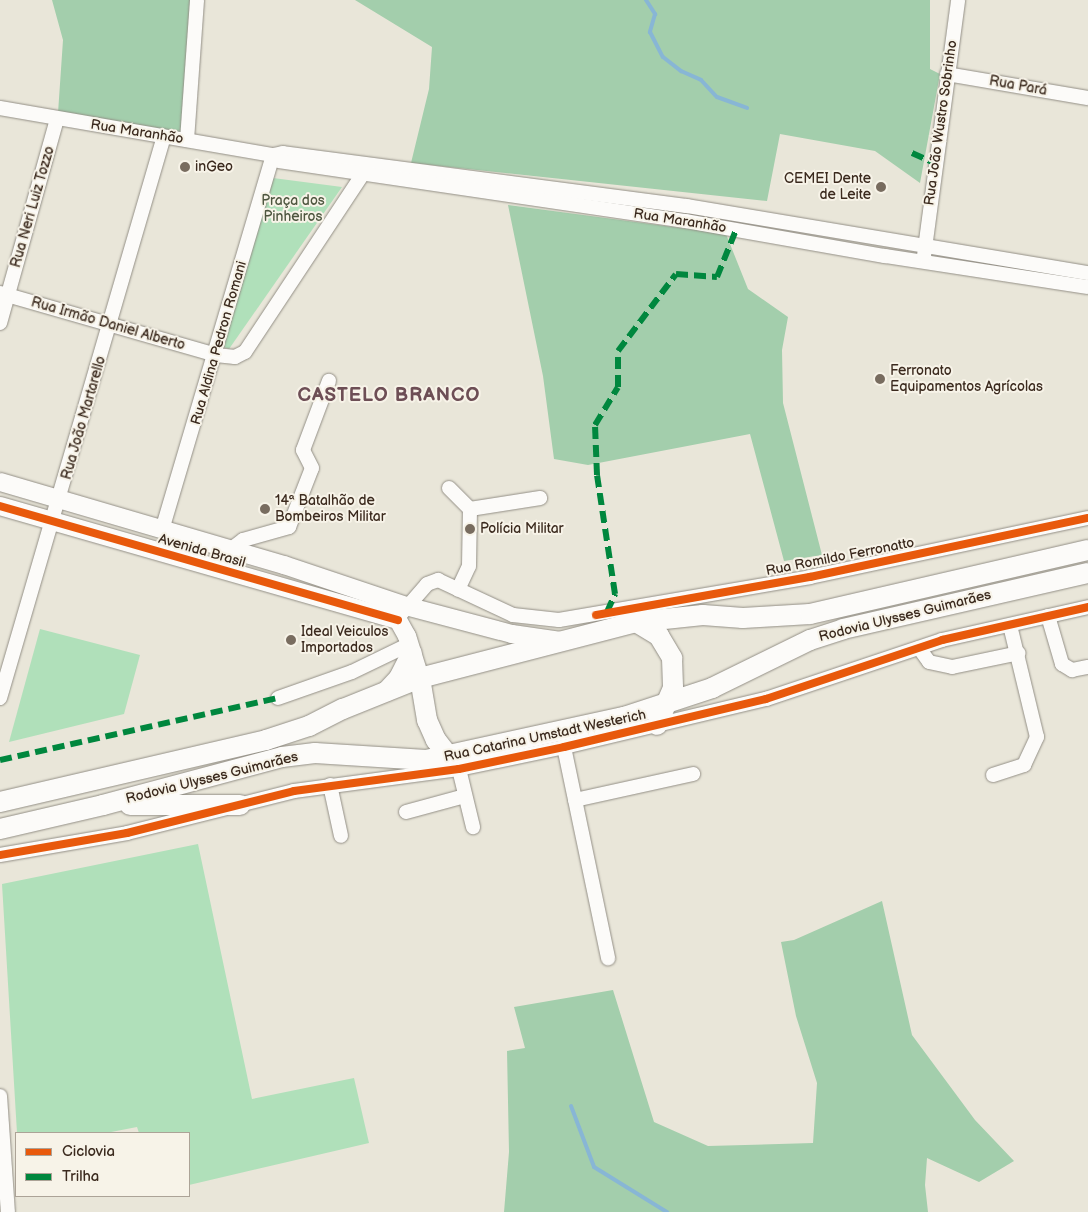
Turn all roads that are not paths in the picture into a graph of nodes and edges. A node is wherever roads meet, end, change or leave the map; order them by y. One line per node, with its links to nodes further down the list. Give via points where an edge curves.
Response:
1 (197, 0): 8 (street)
2 (958, 0): 3 (street, Rua João Wustro Sobrinho)
3 (948, 74): 4 (street, Rua Pará); 18 (street, Rua João Wustro Sobrinho)
4 (1088, 98)
5 (0, 108): 6 (street, Rua Maranhão)
6 (57, 119): 7 (street, Rua Maranhão); 23 (street, Rua Neri Luiz Tozzo)
7 (164, 136): 8 (street, Rua Maranhão); 25 (street, Rua João Martarello)
8 (187, 140): 9 (street, Rua Maranhão)
9 (273, 155): 10 (street, Rua Maranhão, via 283,153); 26 (street, Rua Aldina Pedron Romani)
10 (365, 170): 11 (street, Rua Maranhão); 26 (street, Rua Irmão Daniel Alberto, via 245,352 235,357)
11 (418, 176): 12 (street, Rua Maranhão); 13 (street, Rua Maranhão)
12 (576, 190): 13 (street); 14 (street, Rua Maranhão)
13 (574, 205): 15 (street, Rua Maranhão)
14 (687, 206): 15 (street); 16 (street, Rua Maranhão)
15 (686, 221): 17 (street, Rua Maranhão)
16 (794, 225): 17 (street); 18 (street, Rua Maranhão)
17 (791, 240): 19 (street, Rua Maranhão)
18 (924, 246): 19 (street, Rua João Wustro Sobrinho); 20 (street, Rua Maranhão)
19 (923, 262): 20 (street, Rua Maranhão)
20 (1001, 266): 21 (street, Rua Maranhão); 22 (street, Rua Maranhão)
21 (1088, 273)
22 (1088, 287)
23 (4, 294): 24 (street, Rua Neri Luiz Tozzo); 25 (street, Rua Irmão Daniel Alberto)
24 (0, 323)
25 (111, 325): 26 (street, Rua Irmão Daniel Alberto); 31 (street, Rua João Martarello)
26 (216, 355): 36 (street, Rua Aldina Pedron Romani)
27 (329, 381): 37 (street, via 303,450 312,468 289,527 254,536)
28 (0, 482): 31 (main road, Avenida Brasil)
29 (449, 488): 33 (street)
30 (540, 498): 33 (street)
31 (60, 499): 35 (street, Rua João Martarello); 36 (main road, Avenida Brasil)
32 (0, 506): 35 (main road, Avenida Brasil)
33 (470, 508): 41 (street, via 469,566)
34 (1088, 518): 41 (street, Rua Romildo Ferronatto, via 810,577 559,620 513,615)
35 (53, 521): 39 (main road, Avenida Brasil); 54 (street, Rua João Martarello)
36 (162, 530): 37 (main road, Avenida Brasil)
37 (231, 549): 39 (street); 43 (main road, Avenida Brasil)
38 (1088, 550): 45 (highway, Rodovia Ulysses Guimarães, via 810,614 743,618 703,615)
39 (224, 570): 43 (main road, Avenida Brasil)
40 (1088, 573): 56 (highway, Rodovia Ulysses Guimarães, via 843,629 810,640 712,688)
41 (458, 590): 43 (street, Rua Romildo Ferronatto, via 444,581 433,581)
42 (1088, 607): 44 (street, Rua Catarina Umstadt Westerich)
43 (402, 613): 47 (main road, Avenida Brasil); 48 (main road)
44 (1048, 616): 46 (street, Rua Catarina Umstadt Westerich); 51 (street, via 1062,664 1072,670)
45 (636, 622): 47 (highway, Rodovia Ulysses Guimarães); 56 (highway, via 659,636 672,658 673,688)
46 (1010, 625): 49 (street, Rua Catarina Umstadt Westerich); 50 (street)
47 (564, 641): 52 (highway, Rodovia Ulysses Guimarães)
48 (411, 648): 52 (main road); 53 (highway, via 399,678); 55 (street)
49 (919, 648): 50 (street, via 929,662 952,667); 57 (street, Rua Catarina Umstadt Westerich, via 766,699)
50 (1018, 653): 61 (street, via 1037,737 1024,765)
51 (1088, 667)
52 (420, 678): 53 (highway, Rodovia Ulysses Guimarães); 59 (highway, via 427,720)
53 (387, 690): 65 (highway, Rodovia Ulysses Guimarães, via 309,726 266,740)
54 (0, 698)
55 (278, 698)
56 (667, 703): 57 (highway); 59 (highway, Rodovia Ulysses Guimarães)
57 (657, 725): 58 (street, Rua Catarina Umstadt Westerich)
58 (564, 747): 59 (street, Rua Catarina Umstadt Westerich); 64 (street)
59 (454, 763): 62 (street, Rua Catarina Umstadt Westerich); 63 (street); 66 (highway, Rodovia Ulysses Guimarães, via 315,753 282,757)
60 (693, 774): 64 (street)
61 (993, 775)
62 (330, 785): 67 (street, Rua Catarina Umstadt Westerich); 71 (street)
63 (465, 796): 68 (street); 69 (street)
64 (575, 800): 73 (street)
65 (0, 802)
66 (103, 805): 67 (highway); 70 (highway, Rodovia Ulysses Guimarães)
67 (240, 805): 72 (street, Rua Catarina Umstadt Westerich, via 126,833)
68 (406, 812)
69 (473, 827)
70 (0, 829)
71 (341, 836)
72 (0, 855)
73 (608, 958)
74 (0, 1096): 75 (street)
75 (8, 1212)

